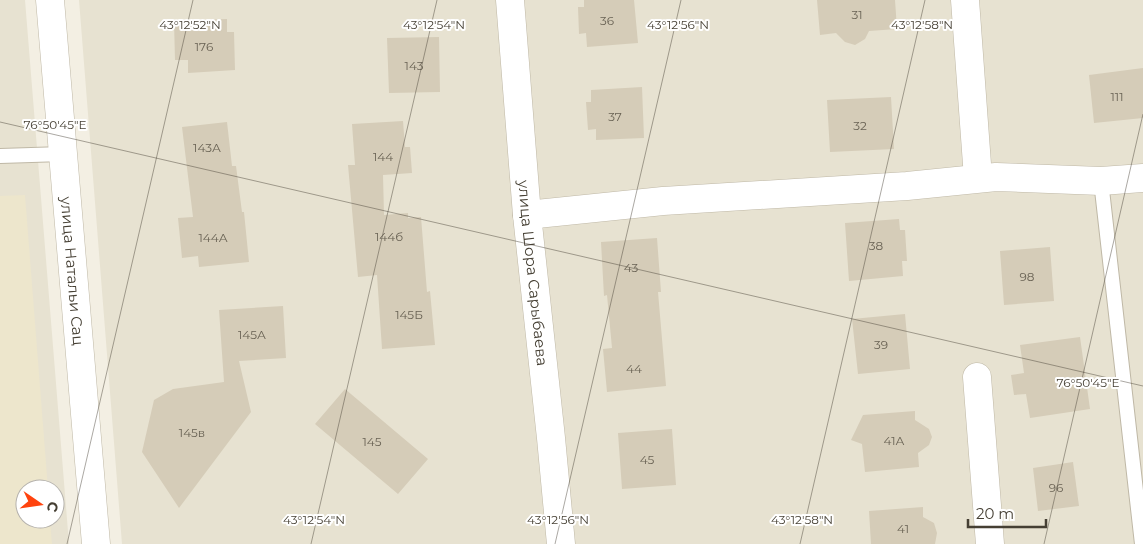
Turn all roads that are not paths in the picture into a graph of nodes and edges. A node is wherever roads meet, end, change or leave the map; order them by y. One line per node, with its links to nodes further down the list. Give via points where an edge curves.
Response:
1 (50, 0): 4 (street, улица Натальи Сац)
2 (510, 0): 9 (street, улица Шора Сарыбаева)
3 (965, 0): 6 (street)
4 (63, 154): 5 (lane); 11 (street, улица Натальи Сац)
5 (0, 156)
6 (978, 178): 8 (street); 9 (street, via 907,186 664,201)
7 (1143, 178): 8 (street)
8 (1101, 181): 14 (lane)
9 (527, 215): 12 (street, улица Шора Сарыбаева)
10 (977, 377): 13 (street)
11 (96, 544)
12 (561, 544)
13 (990, 544)
14 (1142, 544)

